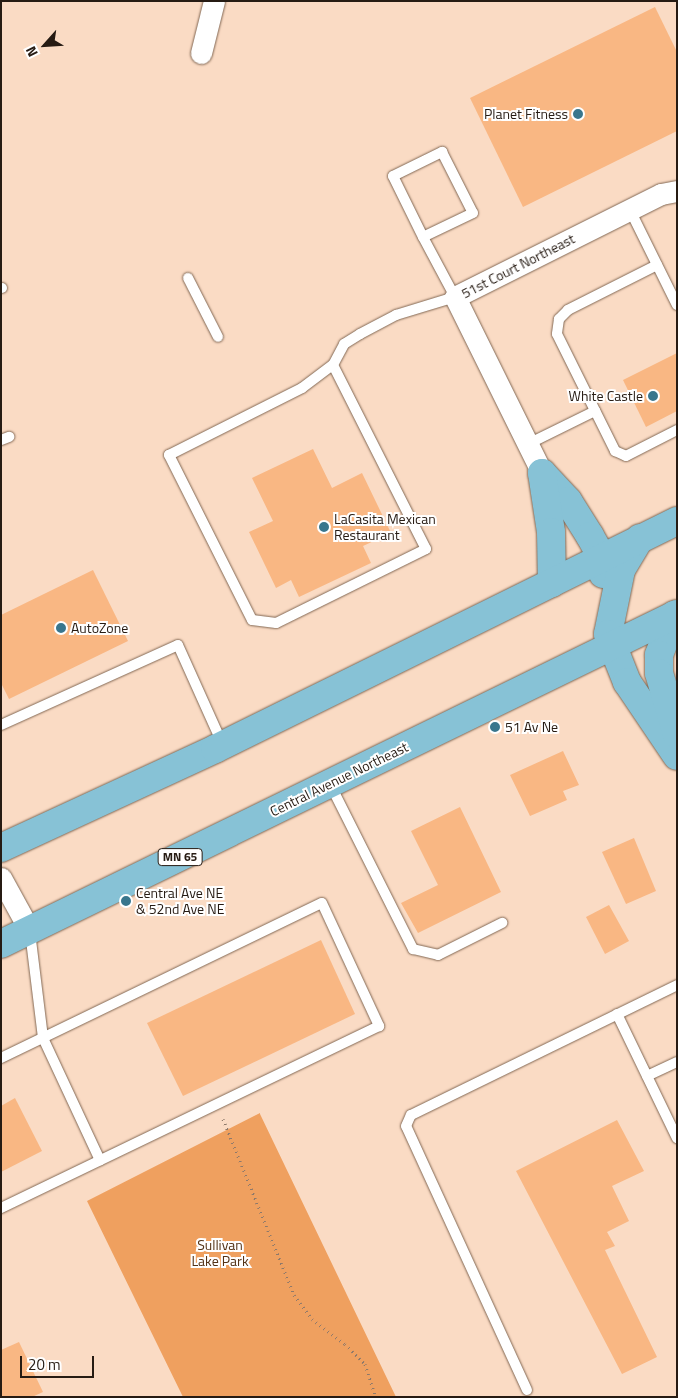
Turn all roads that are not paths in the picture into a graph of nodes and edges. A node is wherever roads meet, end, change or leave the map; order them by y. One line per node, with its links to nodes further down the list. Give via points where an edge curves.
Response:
1 (214, 1): 2 (street)
2 (201, 53)
3 (677, 191): 4 (street, 51st Court Northeast)
4 (630, 210): 6 (lane); 8 (street, 51st Court Northeast)
5 (423, 237): 5 (lane, via 393,176 442,152 473,213); 8 (lane)
6 (657, 265): 9 (lane); 12 (lane, via 559,319 556,334)
7 (188, 278): 10 (lane)
8 (455, 298): 11 (lane, via 396,315 360,334 344,344); 14 (street, 51st Court Northeast)
9 (677, 305)
10 (218, 336)
11 (334, 365): 11 (lane, via 302,388 169,455 252,620 276,623 426,549)
12 (595, 410): 13 (lane, via 615,450 626,456); 14 (lane)
13 (677, 430)
14 (528, 444): 15 (street, 51st Court Northeast)
15 (542, 473): 18 (main road, via 568,500); 19 (main road, via 551,532)
16 (677, 521): 17 (main road)
17 (640, 538): 18 (main road); 21 (main road, via 621,570 608,621)
18 (602, 558): 19 (main road); 22 (main road, via 603,583 597,623 578,654)
19 (552, 583): 25 (main road)
20 (676, 614): 21 (main road, Central Avenue Northeast / MN 65); 24 (main road, via 659,655 659,673)
21 (611, 647): 22 (main road, Central Avenue Northeast / MN 65); 26 (main road, via 627,682)
22 (557, 673): 27 (main road, Central Avenue Northeast / MN 65)
23 (1, 725): 25 (lane, via 178,645)
24 (677, 734)
25 (223, 745): 28 (main road)
26 (677, 756)
27 (329, 784): 30 (lane, via 413,949 438,955); 31 (main road, Central Avenue Northeast / MN 65)
28 (1, 848)
29 (1, 878): 31 (street)
30 (502, 924)
31 (30, 931): 32 (main road, Central Avenue Northeast / MN 65); 35 (lane)
32 (1, 944)
33 (677, 985): 34 (lane)
34 (617, 1014): 38 (lane); 42 (lane, via 411,1115 406,1126)
35 (43, 1038): 36 (lane); 40 (lane); 40 (lane, via 322,903 380,1026)
36 (1, 1058)
37 (677, 1062): 38 (lane)
38 (647, 1076): 39 (lane)
39 (677, 1138)
40 (100, 1160): 41 (lane)
41 (1, 1208)
42 (527, 1390)

